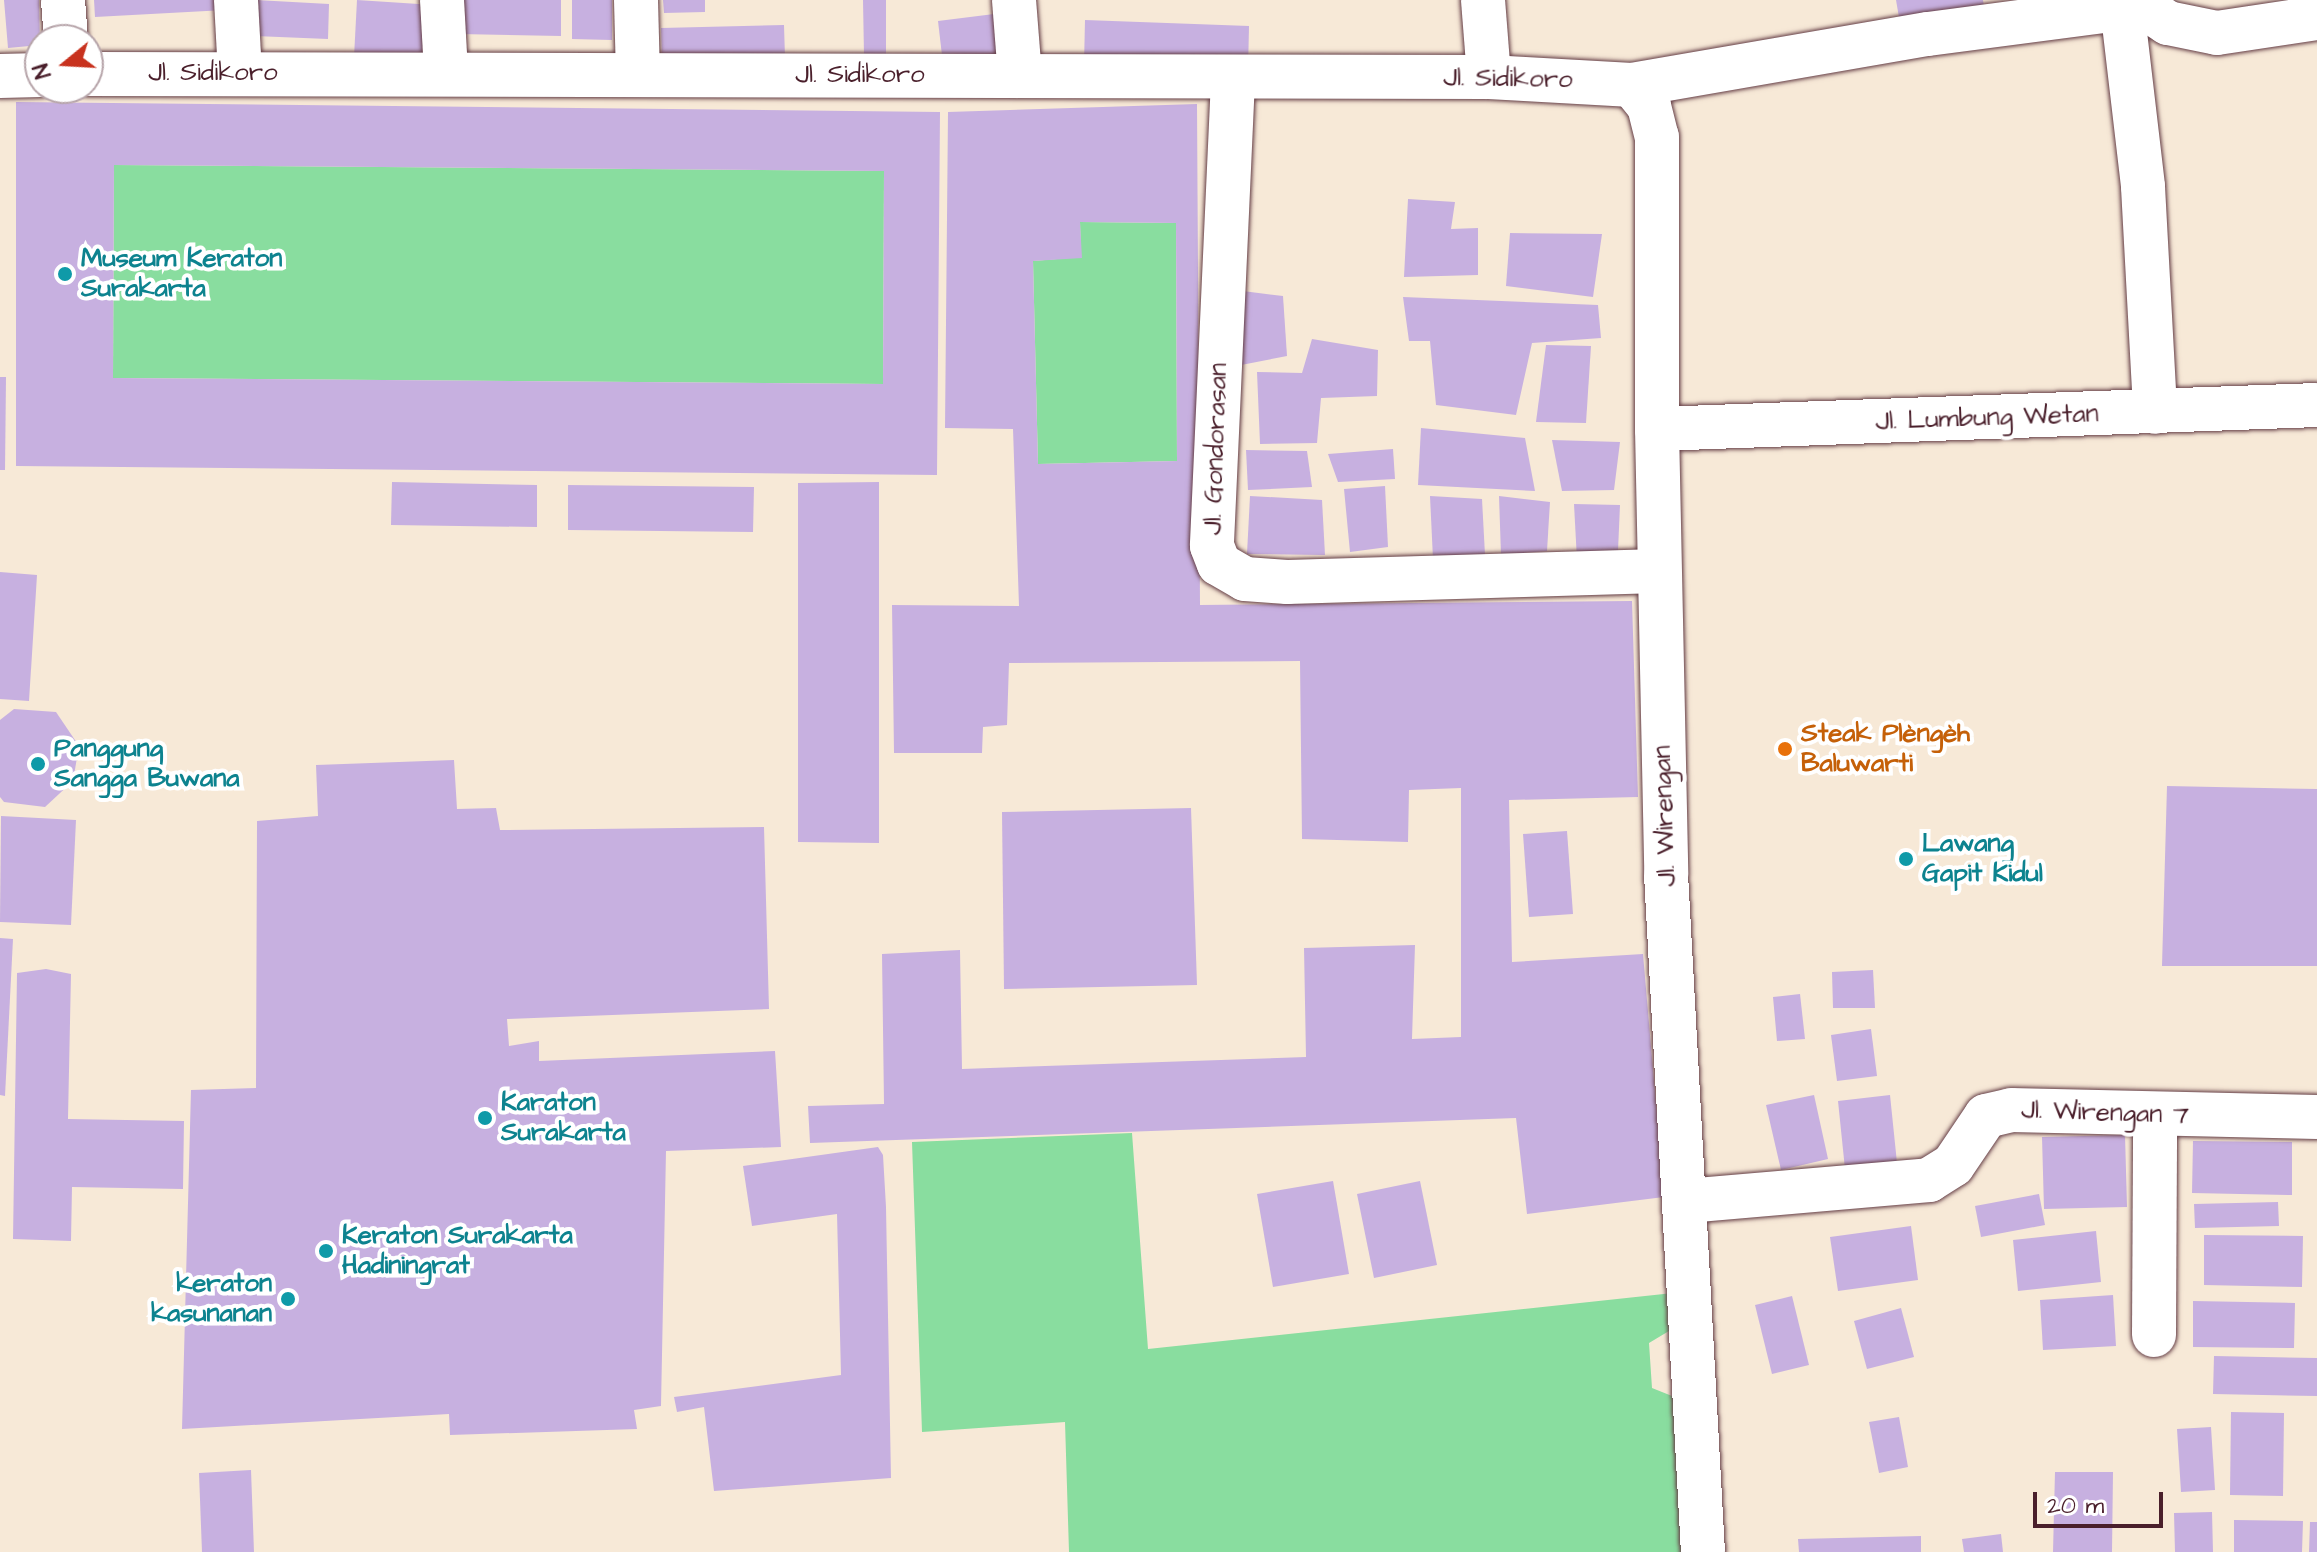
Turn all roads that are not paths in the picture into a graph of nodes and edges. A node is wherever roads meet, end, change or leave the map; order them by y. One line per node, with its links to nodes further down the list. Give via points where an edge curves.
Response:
1 (63, 0): 10 (street)
2 (236, 0): 12 (street)
3 (442, 0): 11 (street)
4 (636, 0): 14 (street)
5 (1014, 0): 17 (street)
6 (1483, 0): 18 (street)
7 (2129, 2): 8 (street, Jl. Sidikoro); 9 (street, via 2168,23 2217,33); 22 (street, via 2153,306)
8 (2011, 12): 20 (street, Jl. Sidikoro, via 1928,34)
9 (2317, 18)
10 (65, 24)
11 (446, 71): 12 (street, Jl. Sidikoro); 14 (street, Jl. Sidikoro)
12 (240, 73): 13 (street, Jl. Sidikoro)
13 (104, 74)
14 (638, 74): 17 (street, Jl. Sidikoro)
15 (24, 75): 16 (street)
16 (0, 76)
17 (1020, 76): 19 (street, Jl. Sidikoro)
18 (1489, 77): 19 (street, Jl. Sidikoro); 20 (street, Jl. Sidikoro)
19 (1233, 80): 24 (street, Jl. Gondorasan, via 1212,546 1219,564 1245,579 1287,582)
20 (1632, 85): 23 (street, Jl. Wirengan, via 1649,106 1657,137)
21 (2317, 405): 22 (street, Jl. Lumbung Wetan)
22 (2155, 412): 23 (street, Jl. Lumbung Wetan)
23 (1657, 429): 24 (street, Jl. Wirengan)
24 (1659, 571): 27 (street, Jl. Wirengan, via 1666,874)
25 (2155, 1115): 26 (street, Jl. Wirengan 7); 27 (street, Jl. Wirengan 7, via 1995,1112 1986,1116 1953,1165 1929,1180); 28 (street)
26 (2317, 1117)
27 (1686, 1201): 29 (street, Jl. Wirengan)
28 (2154, 1335)
29 (1703, 1552)

